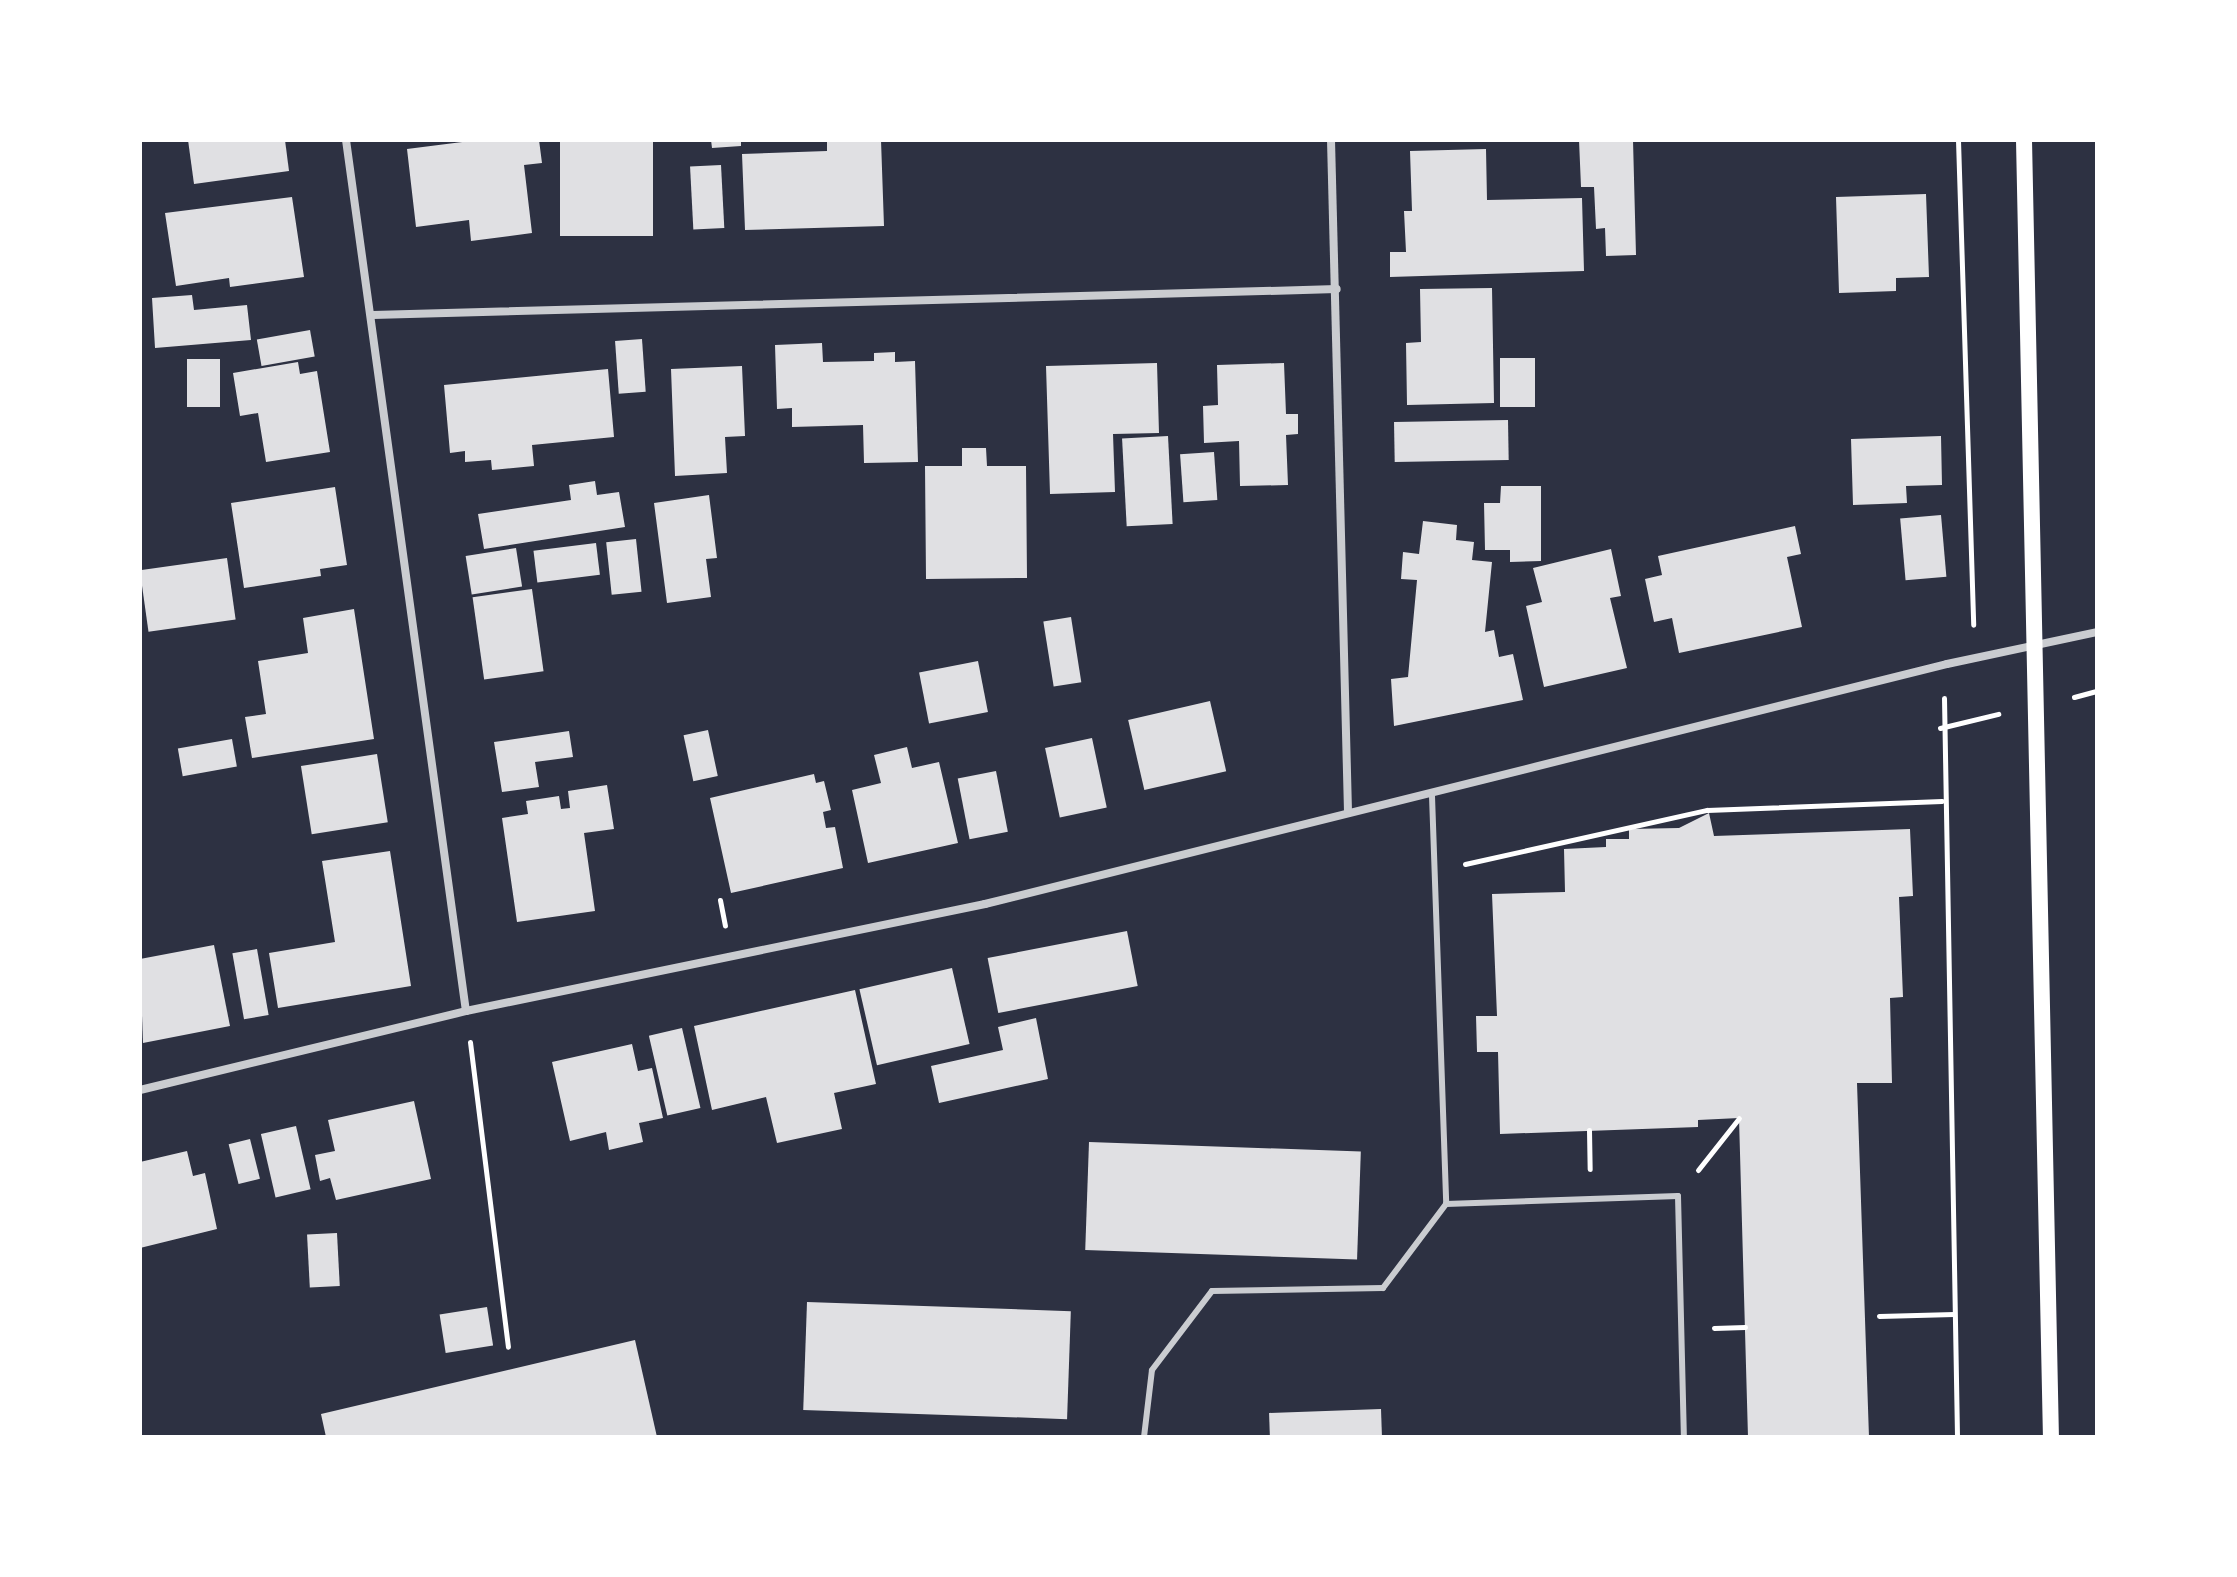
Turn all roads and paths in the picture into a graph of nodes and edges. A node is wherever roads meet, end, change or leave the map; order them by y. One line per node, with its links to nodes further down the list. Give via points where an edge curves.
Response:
1 (346, 140): 6 (street)
2 (1331, 140): 5 (street)
3 (1958, 140): 9 (path)
4 (2024, 140): 8 (main road)
5 (1337, 289): 6 (street); 13 (street)
6 (373, 315): 15 (street)
7 (2097, 632): 8 (street)
8 (2037, 644): 9 (street); 26 (main road)
9 (1974, 658): 10 (street)
10 (1947, 664): 11 (street); 12 (path, via 1940,728)
11 (1432, 796): 13 (street); 14 (lane)
12 (1942, 801): 14 (path, via 1707,810); 20 (path)
13 (1348, 813): 15 (street, via 985,904)
14 (1436, 871): 19 (lane)
15 (466, 1011): 16 (street); 22 (path)
16 (140, 1090)
17 (1739, 1118): 18 (path)
18 (1678, 1196): 19 (lane); 24 (lane)
19 (1446, 1204): 23 (lane, via 1383,1288 1212,1291 1152,1370)
20 (1954, 1314): 21 (path); 25 (path)
21 (1879, 1316)
22 (508, 1347)
23 (1144, 1437)
24 (1684, 1437)
25 (1957, 1437)
26 (2051, 1437)

